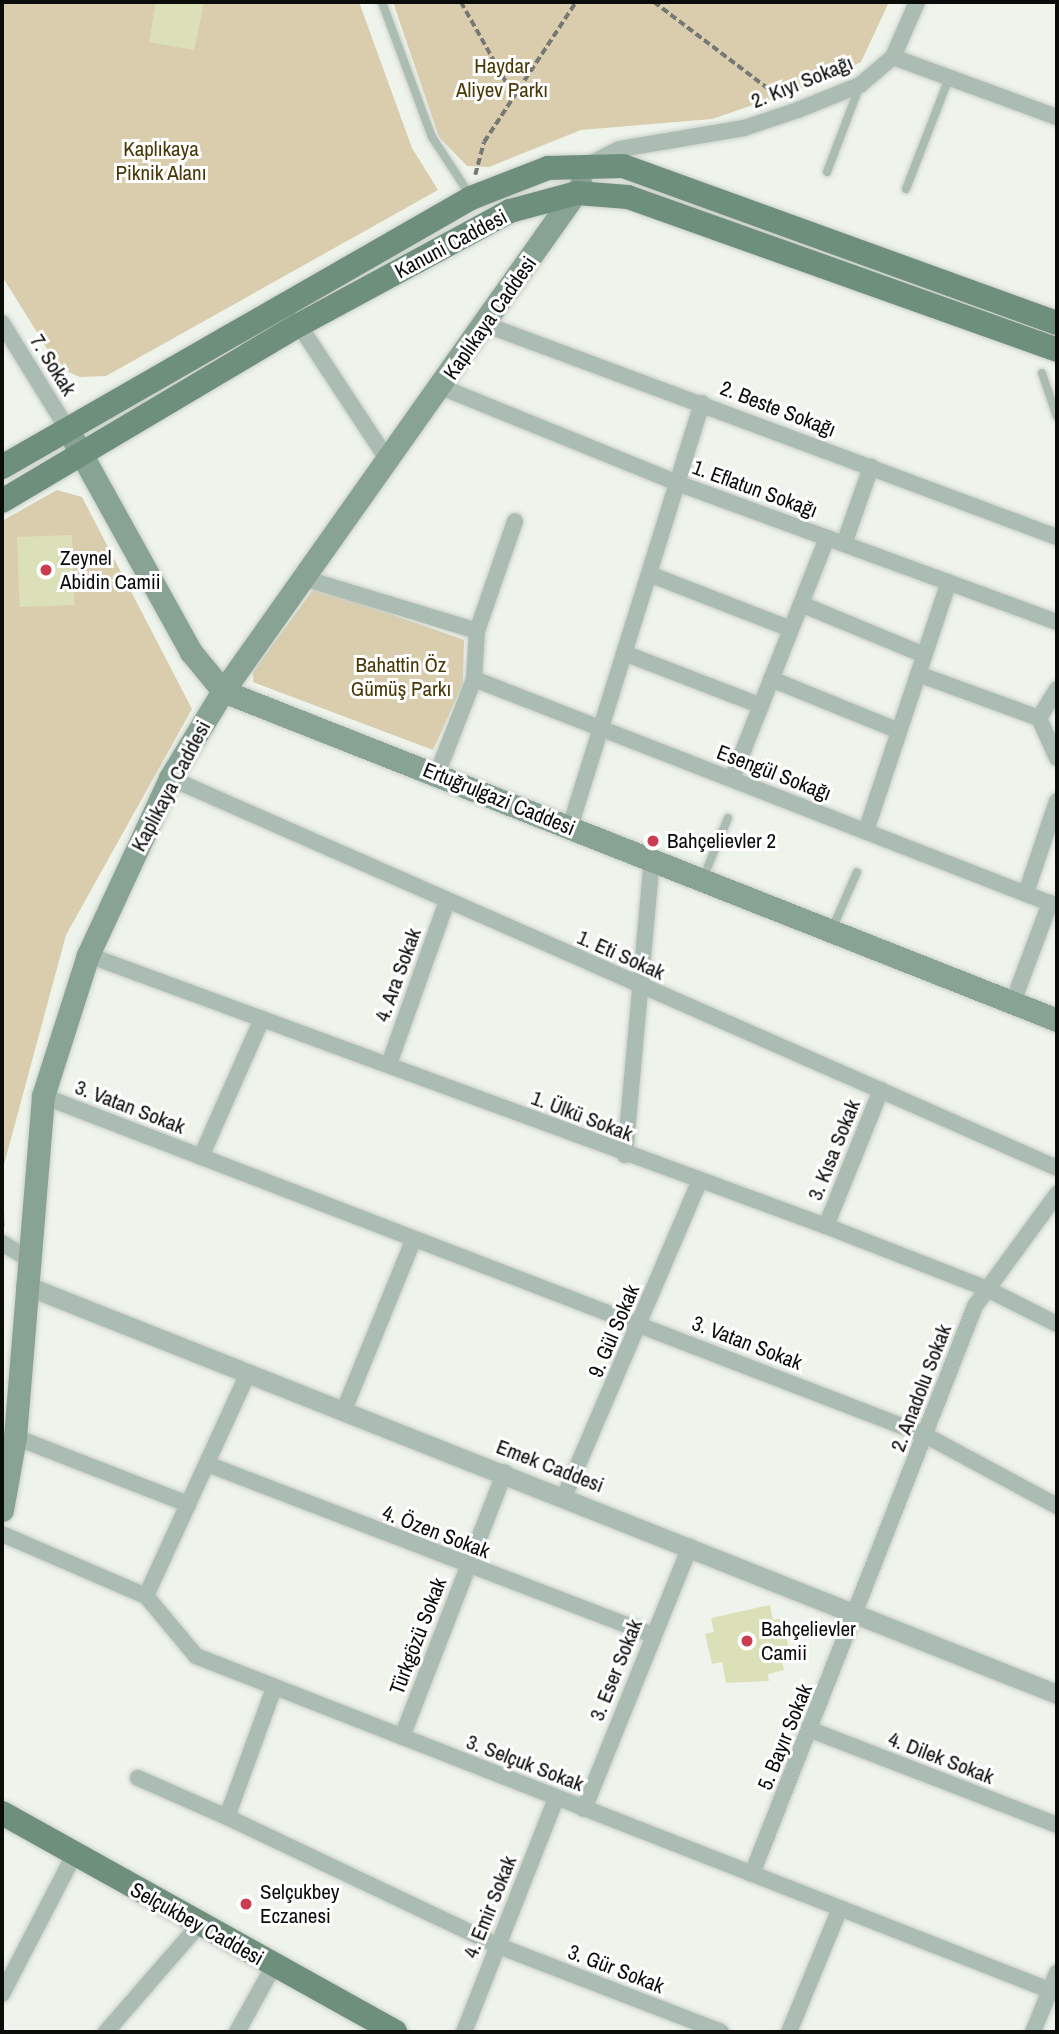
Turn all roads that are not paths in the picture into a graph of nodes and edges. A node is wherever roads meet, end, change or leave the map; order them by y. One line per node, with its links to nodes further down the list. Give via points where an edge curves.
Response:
1 (382, 2): 11 (lane, via 432,137)
2 (917, 2): 3 (street)
3 (893, 57): 4 (street); 5 (street, 2. Kıyı Sokağı)
4 (949, 78): 6 (street); 9 (lane)
5 (860, 85): 7 (street, 2. Kıyı Sokağı, via 744,128 620,149); 8 (lane)
6 (1057, 117)
7 (592, 163): 10 (main road, Kaplıkaya Caddesi); 11 (main road, Kanuni Caddesi, via 548,168); 13 (main road, Kanuni Caddesi, via 623,166)
8 (827, 172)
9 (906, 189)
10 (577, 193): 14 (main road, Kaplıkaya Caddesi); 15 (main road, Kanuni Caddesi, via 510,211); 16 (main road, Kanuni Caddesi, via 628,197)
11 (471, 198): 21 (main road, Kanuni Caddesi)
12 (2, 323): 21 (street, 7. Sokak)
13 (1057, 323)
14 (484, 324): 18 (main road, Kaplıkaya Caddesi); 19 (street, 2. Beste Sokağı)
15 (299, 325): 22 (main road, Kanuni Caddesi); 23 (street)
16 (1057, 350)
17 (1042, 373): 20 (lane)
18 (441, 387): 23 (main road, Kaplıkaya Caddesi); 26 (street, 1. Eflatun Sokağı)
19 (702, 403): 25 (street, 2. Beste Sokağı); 26 (street)
20 (1057, 417)
21 (68, 430): 22 (main road, Ertuğrulgazi Caddesi); 24 (main road, Kanuni Caddesi)
22 (83, 457): 27 (main road, Kanuni Caddesi); 45 (main road, Ertuğrulgazi Caddesi, via 191,652)
23 (387, 459): 33 (main road, Kaplıkaya Caddesi)
24 (2, 467)
25 (872, 467): 29 (street, 2. Beste Sokağı); 31 (street)
26 (677, 483): 30 (street, 1. Eflatun Sokağı); 32 (street)
27 (2, 501)
28 (515, 521): 38 (street)
29 (1057, 537)
30 (827, 538): 31 (street, 1. Eflatun Sokağı); 35 (street)
31 (844, 544): 34 (street, 1. Eflatun Sokağı)
32 (649, 574): 37 (street); 39 (street)
33 (303, 578): 38 (street); 45 (main road, Kaplıkaya Caddesi)
34 (948, 582): 36 (street, 1. Eflatun Sokağı); 40 (street)
35 (801, 604): 37 (street); 40 (street)
36 (1057, 622)
37 (791, 629): 43 (street)
38 (477, 631): 42 (street)
39 (624, 653): 46 (street); 48 (street)
40 (924, 655): 41 (street)
41 (918, 674): 47 (street); 49 (street)
42 (474, 679): 48 (street, Esengül Sokağı); 51 (street)
43 (771, 679): 46 (street); 49 (street)
44 (1057, 689): 47 (street)
45 (223, 691): 51 (main road, Ertuğrulgazi Caddesi); 52 (main road, Kaplıkaya Caddesi)
46 (761, 706): 53 (street)
47 (1039, 718): 50 (street)
48 (600, 728): 53 (street, Esengül Sokağı); 56 (street)
49 (899, 731): 58 (street)
50 (1057, 757)
51 (437, 774): 56 (main road, Ertuğrulgazi Caddesi)
52 (170, 778): 63 (street, 1. Eti Sokak); 66 (main road, Kaplıkaya Caddesi)
53 (732, 779): 58 (street, Esengül Sokağı)
54 (1057, 801): 57 (street)
55 (728, 818): 61 (lane)
56 (570, 827): 59 (main road, Ertuğrulgazi Caddesi)
57 (1053, 829): 62 (street)
58 (866, 831): 62 (street, Esengül Sokağı)
59 (652, 858): 61 (main road, Ertuğrulgazi Caddesi); 67 (street)
60 (857, 872): 65 (lane)
61 (703, 878): 65 (main road, Ertuğrulgazi Caddesi)
62 (1026, 893): 64 (street, Esengül Sokağı)
63 (447, 901): 67 (street, 1. Eti Sokak); 71 (street, 4. Ara Sokak)
64 (1054, 904): 68 (street)
65 (832, 929): 68 (main road, Ertuğrulgazi Caddesi)
66 (88, 954): 69 (street, 1. Ülkü Sokak); 73 (main road, Kaplıkaya Caddesi)
67 (642, 986): 72 (street, 1. Eti Sokak); 74 (street)
68 (1013, 1002): 70 (main road, Ertuğrulgazi Caddesi)
69 (262, 1019): 71 (street, 1. Ülkü Sokak); 75 (street, 3. Vatan Sokak)
70 (1057, 1020)
71 (389, 1064): 74 (street, 1. Ülkü Sokak)
72 (881, 1090): 76 (street, 1. Eti Sokak); 79 (street, 3. Kısa Sokak)
73 (43, 1096): 75 (street, 3. Vatan Sokak); 82 (main road, Kaplıkaya Caddesi)
74 (625, 1155): 77 (street, 1. Ülkü Sokak)
75 (201, 1157): 80 (street, 3. Vatan Sokak)
76 (1057, 1168)
77 (699, 1182): 79 (street, 1. Ülkü Sokak); 85 (street, 9. Gül Sokak)
78 (1057, 1194): 84 (street, 2. Anadolu Sokak)
79 (826, 1226): 84 (street, 1. Ülkü Sokak)
80 (413, 1241): 85 (street, 3. Vatan Sokak); 88 (street)
81 (2, 1243): 82 (street)
82 (25, 1257): 83 (main road, Kaplıkaya Caddesi)
83 (25, 1285): 87 (street, Emek Caddesi); 90 (main road, Kaplıkaya Caddesi)
84 (985, 1288): 86 (street, 1. Ülkü Sokak); 89 (street, 2. Anadolu Sokak)
85 (640, 1324): 89 (street, 3. Vatan Sokak); 93 (street, 9. Gül Sokak)
86 (1057, 1324)
87 (248, 1373): 88 (street, Emek Caddesi); 91 (street)
88 (344, 1410): 92 (street, Emek Caddesi)
89 (925, 1435): 95 (street, 3. Vatan Sokak); 101 (street, 2. Anadolu Sokak)
90 (15, 1437): 94 (street); 96 (main road, Kaplıkaya Caddesi)
91 (207, 1464): 94 (street); 99 (street, 4. Özen Sokak)
92 (505, 1472): 93 (street, Emek Caddesi); 99 (street, Türkgözü Sokak)
93 (565, 1495): 98 (street, Emek Caddesi)
94 (188, 1504): 100 (street)
95 (1057, 1506)
96 (2, 1510)
97 (2, 1535): 100 (street, 3. Selçuk Sokak)
98 (690, 1547): 101 (street, Emek Caddesi); 102 (street, 3. Eser Sokak)
99 (467, 1568): 102 (street, 4. Özen Sokak); 106 (street, Türkgözü Sokak)
100 (146, 1596): 103 (street, 3. Selçuk Sokak, via 196,1656)
101 (857, 1615): 104 (street, Emek Caddesi); 105 (street, 5. Bayır Sokak)
102 (652, 1635): 109 (street, 3. Eser Sokak)
103 (274, 1688): 106 (street, 3. Selçuk Sokak); 111 (street)
104 (1057, 1692)
105 (811, 1730): 112 (street, 4. Dilek Sokak); 114 (street, 5. Bayır Sokak)
106 (402, 1737): 108 (street, 3. Selçuk Sokak)
107 (138, 1778): 111 (street)
108 (556, 1798): 109 (street, 3. Selçuk Sokak); 117 (street, 4. Emir Sokak)
109 (584, 1809): 114 (street, 3. Selçuk Sokak)
110 (2, 1812): 113 (main road, Selçukbey Caddesi)
111 (227, 1817): 117 (street, 3. Gür Sokak)
112 (1057, 1825)
113 (74, 1854): 116 (main road, Selçukbey Caddesi); 121 (street)
114 (752, 1874): 115 (street, 3. Selçuk Sokak)
115 (840, 1908): 120 (street, 3. Selçuk Sokak); 128 (street)
116 (200, 1924): 118 (main road, Selçukbey Caddesi); 123 (street)
117 (496, 1945): 126 (street, 4. Emir Sokak); 127 (street, 3. Gür Sokak)
118 (273, 1966): 122 (main road, Selçukbey Caddesi); 124 (street)
119 (1057, 1973): 120 (street)
120 (1054, 1992): 129 (street)
121 (2, 1994)
122 (363, 2025): 125 (main road, Selçukbey Caddesi)
123 (106, 2032)
124 (237, 2032)
125 (395, 2032)
126 (464, 2032)
127 (721, 2032)
128 (789, 2032)
129 (1033, 2032)

